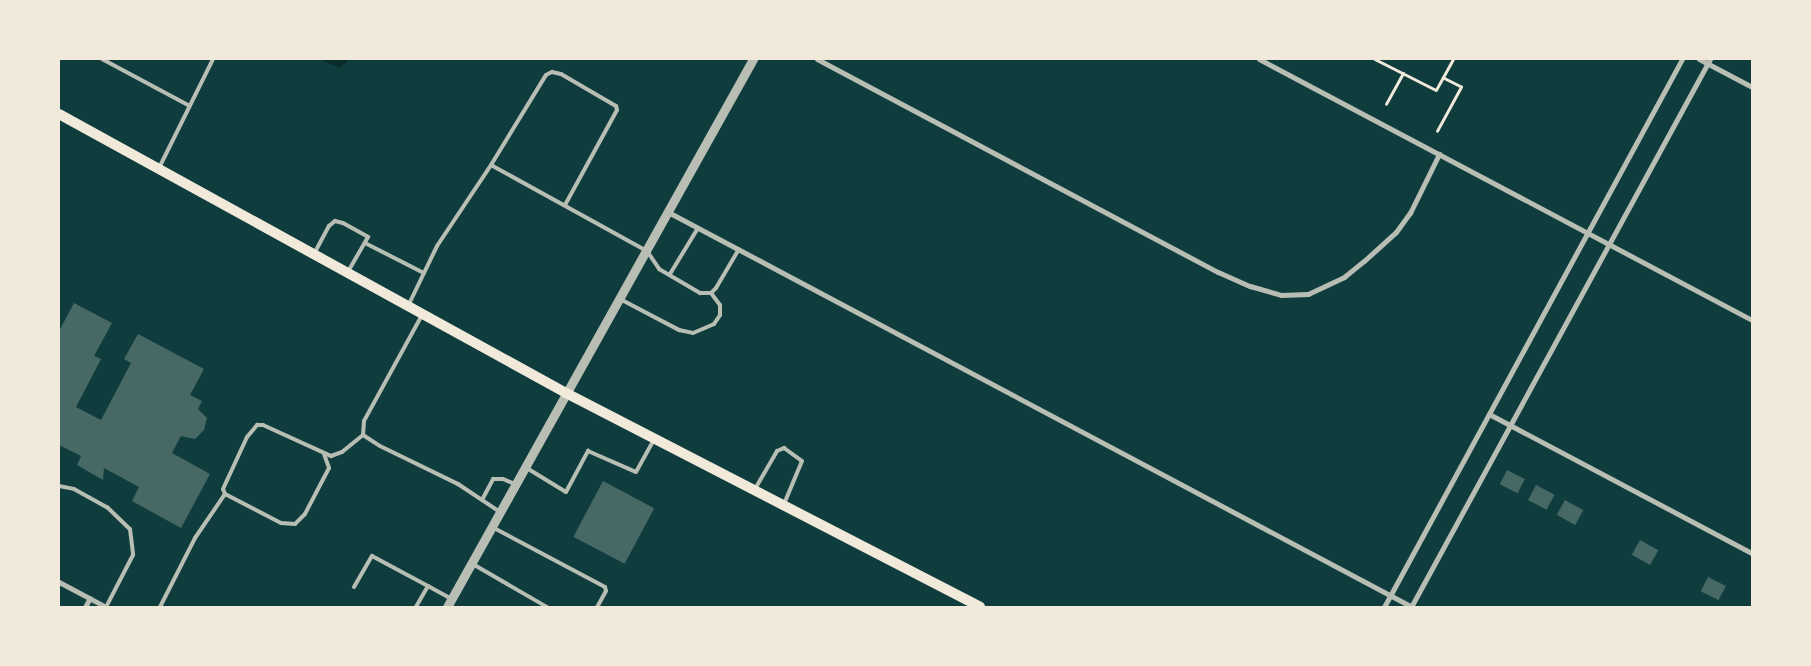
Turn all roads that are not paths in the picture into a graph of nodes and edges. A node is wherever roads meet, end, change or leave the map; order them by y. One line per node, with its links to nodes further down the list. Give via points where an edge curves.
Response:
1 (102, 59): 10 (lane)
2 (213, 59): 10 (lane)
3 (753, 59): 16 (street)
4 (817, 59): 12 (street, via 1218,272 1280,295 1308,294 1344,277 1364,261 1396,232 1410,212)
5 (1258, 59): 12 (street)
6 (1682, 59): 18 (street)
7 (1699, 59): 8 (street)
8 (1709, 61): 9 (street); 20 (street)
9 (1752, 87)
10 (188, 105): 14 (lane)
11 (59, 114): 14 (main road)
12 (1439, 154): 18 (street)
13 (491, 165): 15 (lane); 15 (lane, via 546,75 552,72 561,74 616,106 617,110); 24 (lane, via 464,201)
14 (158, 170): 23 (main road)
15 (565, 205): 22 (lane)
16 (668, 212): 17 (street); 22 (street)
17 (698, 228): 21 (street); 26 (lane)
18 (1588, 232): 20 (street); 33 (street)
19 (364, 243): 23 (lane, via 368,237 335,221); 24 (lane); 25 (lane)
20 (1609, 244): 31 (street); 34 (street)
21 (739, 249): 27 (lane, via 727,274); 52 (street)
22 (647, 251): 26 (lane, via 660,269); 28 (street)
23 (313, 256): 25 (main road)
24 (424, 273): 29 (lane)
25 (347, 274): 29 (main road)
26 (670, 274): 27 (lane, via 700,293)
27 (711, 293): 28 (lane, via 720,306 720,315 714,324 693,333 679,330)
28 (620, 299): 32 (street)
29 (408, 308): 30 (main road)
30 (422, 315): 32 (main road); 35 (lane, via 368,413)
31 (1752, 320)
32 (566, 393): 36 (main road); 38 (street)
33 (1489, 414): 34 (street); 52 (street)
34 (1510, 426): 47 (street); 63 (street)
35 (363, 435): 37 (lane, via 336,455); 43 (lane)
36 (654, 439): 38 (lane, via 636,472 588,451 566,492); 41 (main road)
37 (324, 454): 42 (lane, via 257,425 227,475 223,489); 42 (lane, via 329,462 325,476 306,514 295,524 281,523)
38 (525, 467): 39 (street)
39 (515, 484): 43 (lane, via 503,478 493,479); 45 (street)
40 (59, 486): 56 (lane, via 74,489 107,507 121,516 130,529 133,555)
41 (754, 490): 44 (main road); 44 (lane, via 777,451 784,448 800,457 802,464)
42 (225, 494): 57 (lane, via 195,538)
43 (482, 500): 45 (lane)
44 (784, 506): 61 (main road)
45 (500, 512): 46 (street)
46 (492, 527): 48 (street); 60 (lane, via 605,587)
47 (1752, 554)
48 (471, 563): 54 (street); 59 (lane)
49 (59, 582): 53 (street)
50 (428, 586): 51 (lane, via 372,556); 54 (lane); 58 (lane)
51 (354, 587)
52 (1390, 595): 62 (street); 63 (street)
53 (90, 598): 55 (street); 56 (street)
54 (449, 603)
55 (85, 607)
56 (106, 607)
57 (160, 607)
58 (416, 607)
59 (547, 607)
60 (597, 607)
61 (980, 607)
62 (1384, 607)
63 (1412, 607)

